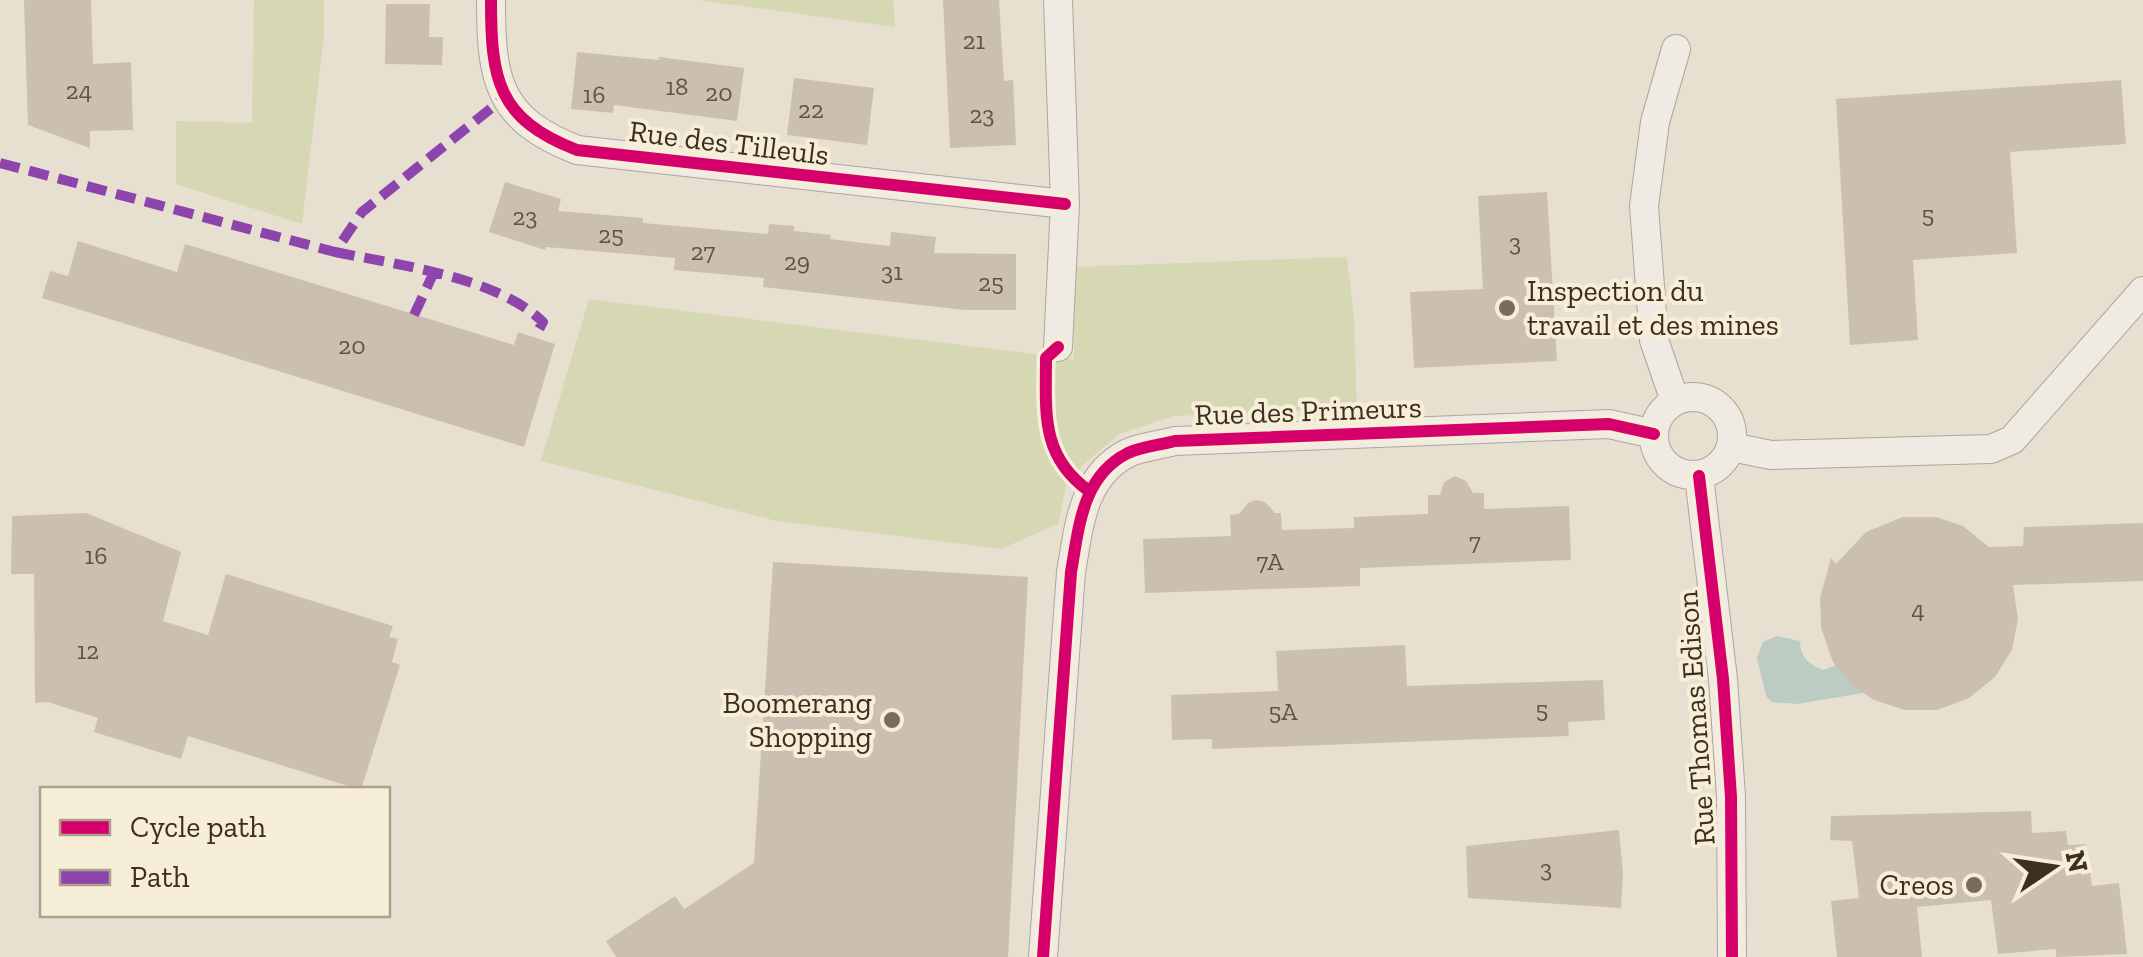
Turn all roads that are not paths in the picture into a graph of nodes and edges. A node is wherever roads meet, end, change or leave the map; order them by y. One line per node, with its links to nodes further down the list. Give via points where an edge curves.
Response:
1 (491, 0): 4 (street, Rue des Tilleuls, via 491,56 505,98 546,138 576,150)
2 (1058, 0): 4 (street)
3 (1676, 49): 7 (street, via 1656,122 1644,206 1654,340)
4 (1066, 204): 6 (street)
5 (2143, 291): 9 (street, via 2012,440 1990,449 1771,455)
6 (1058, 347)
7 (1675, 401): 8 (street); 9 (street, via 1689,396 1716,403 1731,423)
8 (1654, 434): 10 (street, via 1663,462); 11 (street, Rue des Primeurs, via 1610,424 1175,441 1127,454 1096,480 1081,515 1071,572)
9 (1732, 447): 10 (street, via 1718,468)
10 (1700, 476): 12 (street, Rue Thomas Edison, via 1731,796)
11 (1043, 957)
12 (1732, 957)

